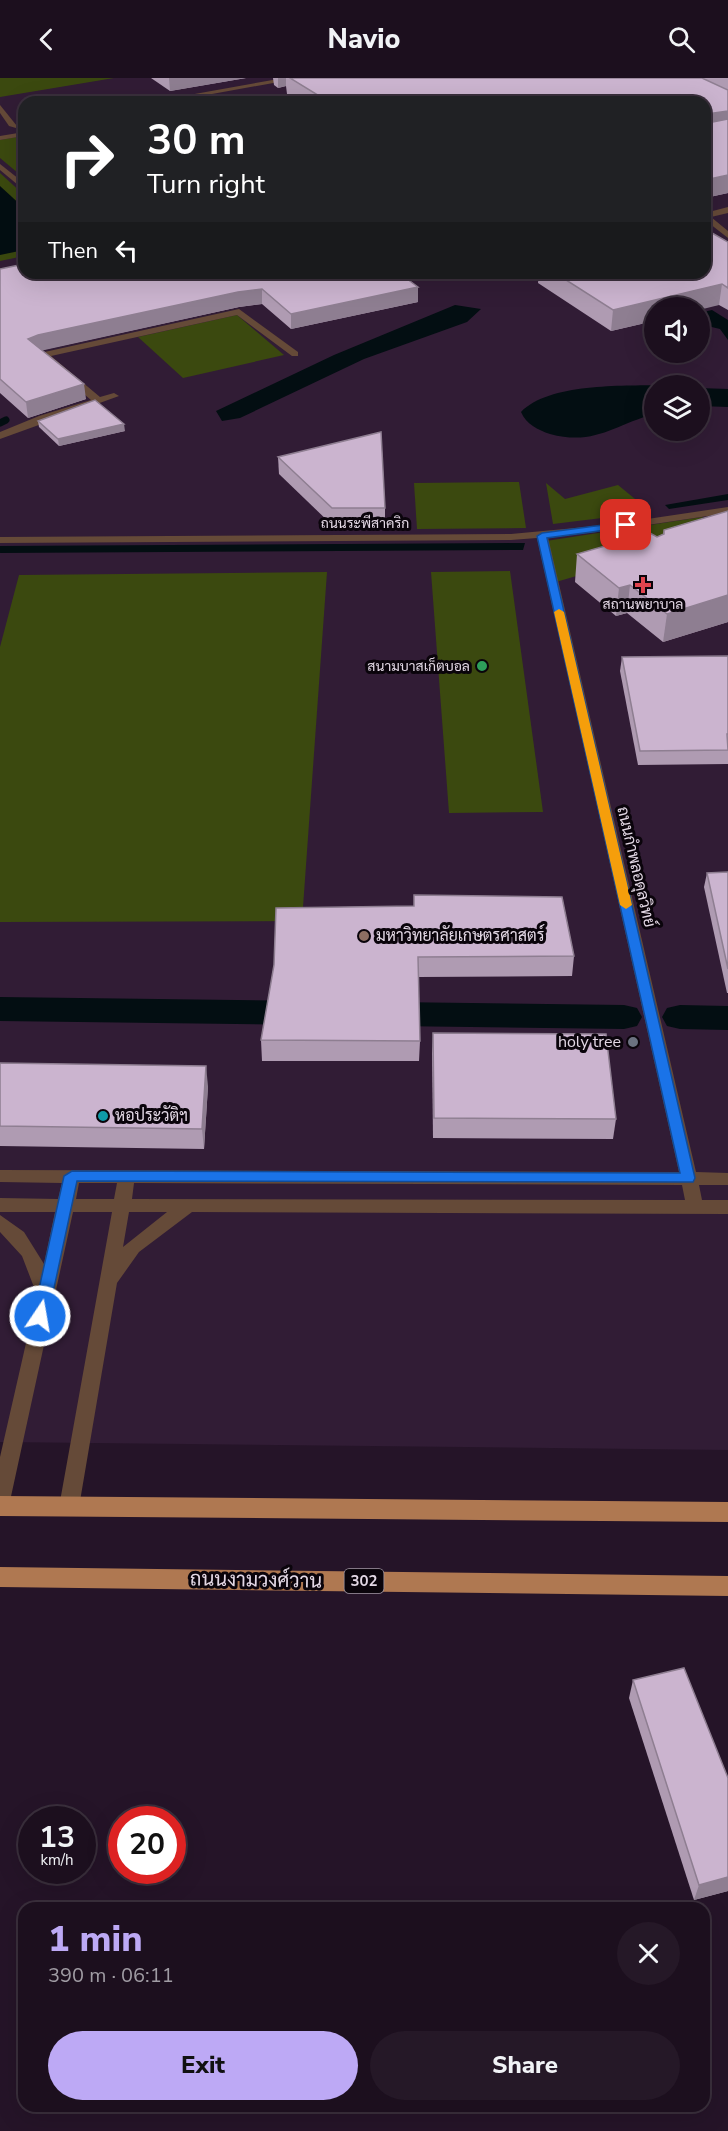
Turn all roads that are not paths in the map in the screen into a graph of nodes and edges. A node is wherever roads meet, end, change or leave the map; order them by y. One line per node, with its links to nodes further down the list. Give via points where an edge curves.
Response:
1 (297, 78): 2 (lane)
2 (190, 96)
3 (0, 107): 5 (lane)
4 (18, 125): 5 (lane)
5 (13, 126): 6 (lane)
6 (0, 128)
7 (18, 136): 8 (lane)
8 (0, 138)
9 (0, 166): 10 (lane)
10 (18, 182)
11 (728, 210): 12 (lane)
12 (711, 214)
13 (711, 221): 14 (lane)
14 (728, 234)
15 (295, 354): 17 (lane, via 239,312 43,355)
16 (114, 396): 17 (lane)
17 (98, 401): 18 (lane)
18 (0, 436)
19 (728, 510): 20 (lane, ถนนระพีสาคริก)
20 (607, 528): 21 (lane, ถนนระพีสาคริก); 23 (lane)
21 (542, 536): 22 (lane, ถนนระพีสาคริก); 27 (lane, ถนนกำพลอดุลวิทย์)
22 (0, 540)
23 (625, 540)
24 (0, 1176): 25 (lane)
25 (72, 1176): 26 (lane); 30 (lane)
26 (127, 1176): 27 (lane); 31 (lane)
27 (688, 1178): 28 (lane); 33 (lane, ถนนกำพลอดุลวิทย์)
28 (728, 1179)
29 (0, 1205): 30 (lane)
30 (65, 1205): 31 (lane); 37 (lane)
31 (122, 1205): 32 (lane); 36 (lane)
32 (189, 1205): 33 (lane); 36 (lane, via 133,1247)
33 (695, 1206): 34 (lane)
34 (728, 1207)
35 (0, 1221): 37 (lane, via 24,1240)
36 (108, 1282): 39 (lane)
37 (45, 1295): 38 (lane)
38 (0, 1503): 39 (main road)
39 (69, 1507): 40 (main road)
40 (728, 1512)
41 (0, 1577): 42 (main road, ถนนงามวงศ์วาน / 302)
42 (728, 1586)

